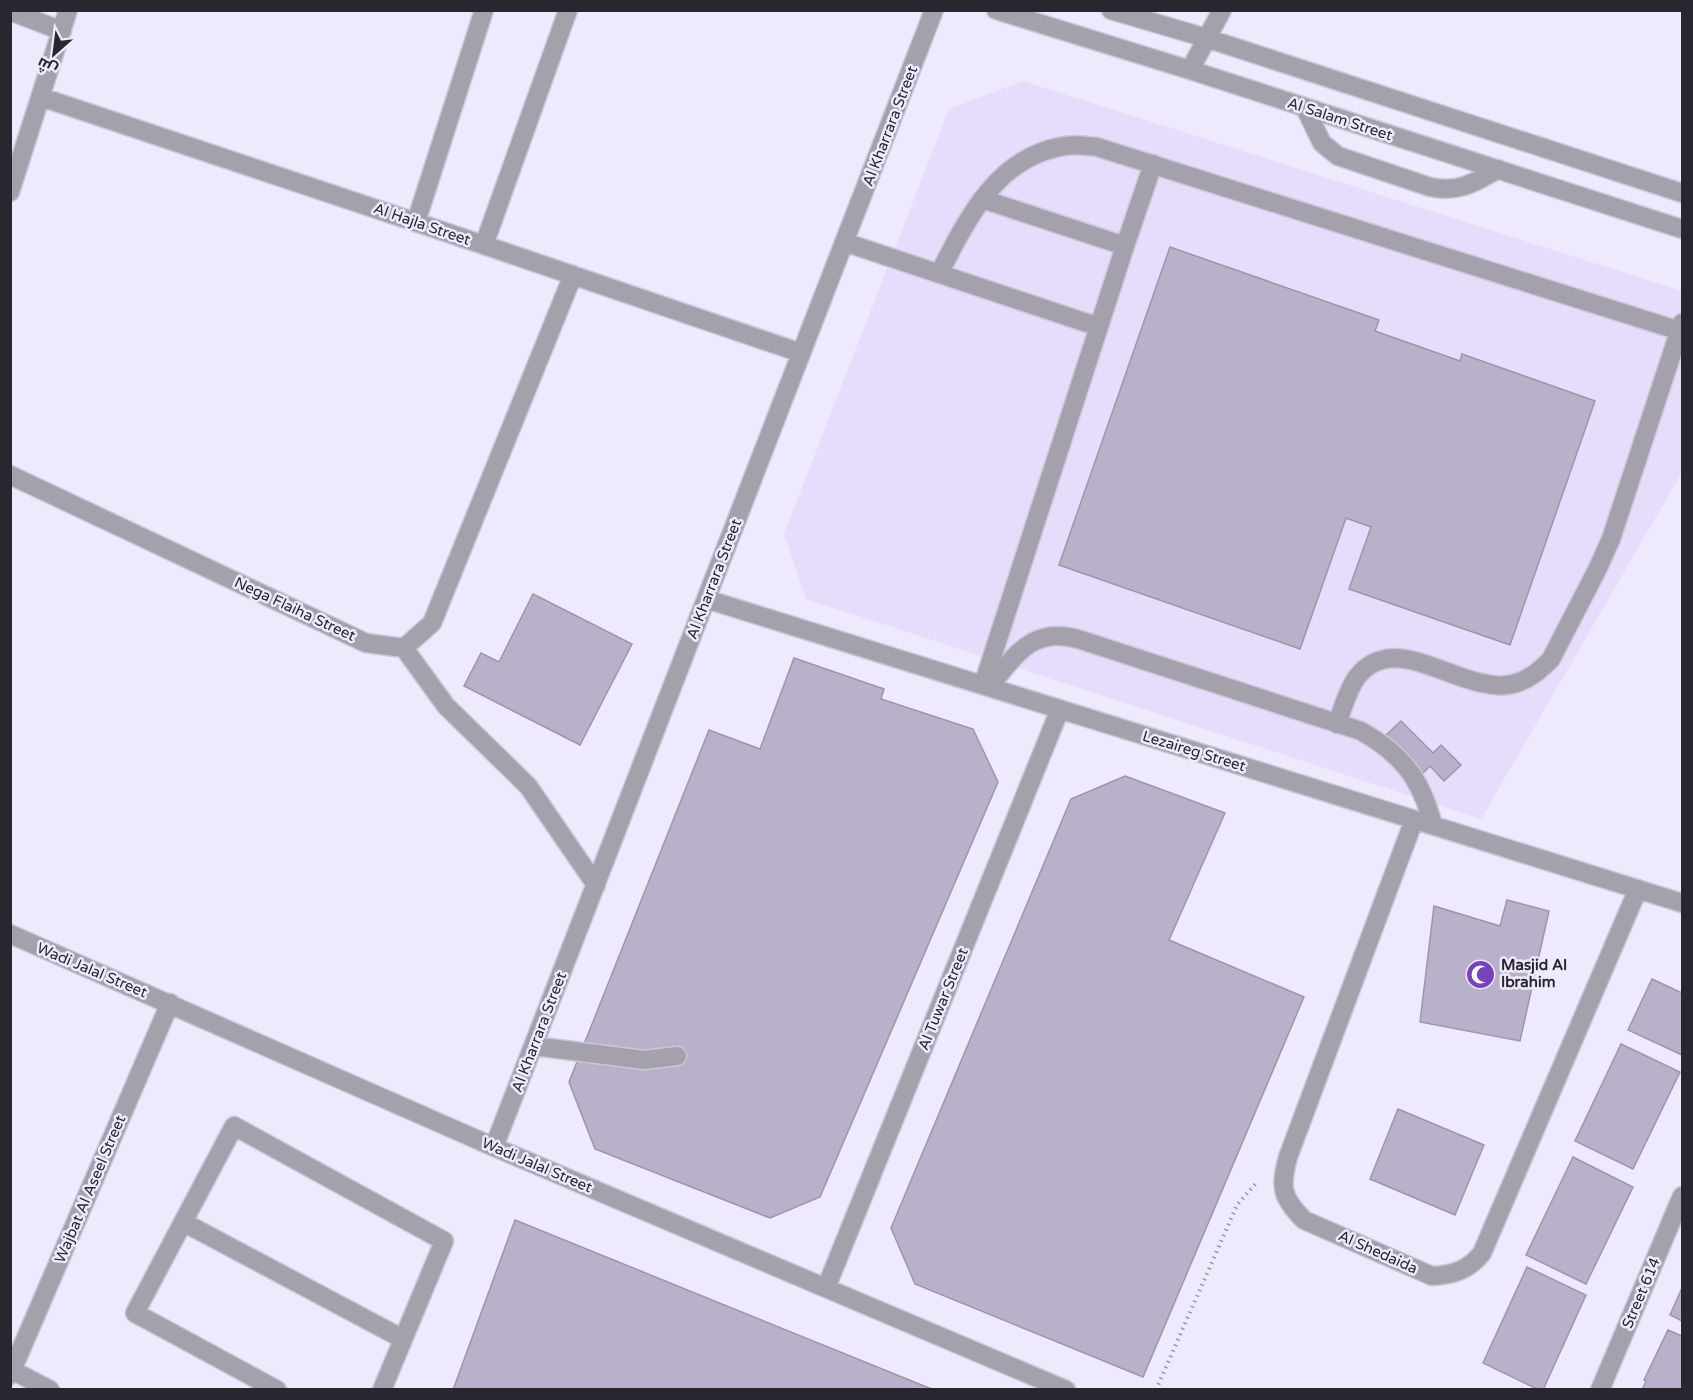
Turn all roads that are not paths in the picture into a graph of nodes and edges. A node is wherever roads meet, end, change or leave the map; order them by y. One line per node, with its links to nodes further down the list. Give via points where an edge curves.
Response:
1 (68, 10): 9 (street)
2 (484, 10): 19 (street)
3 (568, 10): 22 (street)
4 (934, 10): 21 (street, Al Kharrara Street)
5 (996, 10): 11 (street, Al Salam Street)
6 (1111, 10): 10 (street)
7 (1222, 10): 10 (street)
8 (10, 11): 9 (street)
9 (62, 31): 12 (street)
10 (1206, 39): 11 (street); 17 (street)
11 (1190, 70): 13 (street, Al Salam Street)
12 (41, 97): 16 (street); 19 (street, Al Hajla Street)
13 (1305, 108): 15 (street, Al Salam Street); 15 (street, via 1322,143 1338,156 1430,187 1465,187)
14 (1153, 164): 18 (street, via 1097,147 1066,145 1036,153 1009,169); 23 (street); 27 (street)
15 (1498, 169): 20 (street, Al Salam Street)
16 (10, 192)
17 (1683, 193)
18 (982, 199): 23 (street); 24 (street)
19 (416, 222): 22 (street, Al Hajla Street)
20 (1683, 229)
21 (844, 242): 24 (street); 28 (street, Al Kharrara Street)
22 (484, 245): 25 (street, Al Hajla Street)
23 (1125, 246): 26 (street)
24 (939, 274): 26 (street)
25 (573, 275): 28 (street, Al Hajla Street); 31 (street, via 432,623)
26 (1099, 327): 32 (street)
27 (1681, 327): 34 (street, via 1611,539 1551,659 1528,678 1496,686 1479,684 1407,658 1380,660 1356,678)
28 (801, 353): 30 (street, Al Kharrara Street)
29 (10, 475): 31 (street, Nega Flaiha Street, via 366,643)
30 (706, 599): 32 (street, Lezaireg Street); 37 (street, Al Kharrara Street)
31 (404, 648): 37 (street, via 446,706 528,786)
32 (986, 686): 33 (street, Lezaireg Street); 34 (street, via 1025,647 1044,637 1065,635)
33 (1060, 709): 35 (street, Lezaireg Street); 47 (street, Al Tuwar Street)
34 (1337, 724): 36 (street, via 1361,731 1398,757 1422,791)
35 (1414, 820): 36 (street, Lezaireg Street); 38 (street, Al Shedaida, via 1283,1174 1284,1193 1304,1220 1432,1276 1467,1269 1489,1241)
36 (1433, 825): 38 (street, Lezaireg Street)
37 (596, 885): 42 (street, Al Kharrara Street)
38 (1638, 890): 39 (street, Lezaireg Street)
39 (1683, 903)
40 (10, 934): 41 (street, Wadi Jalal Street)
41 (170, 1003): 44 (street, Wadi Jalal Street); 49 (street, Wajbat Al Aseel Street)
42 (534, 1046): 43 (street, via 644,1060); 44 (street, Al Kharrara Street)
43 (677, 1056)
44 (494, 1147): 47 (street, Wadi Jalal Street)
45 (1683, 1196): 54 (street, Street 614)
46 (183, 1222): 48 (street); 48 (street, via 234,1126 444,1241); 51 (street, via 135,1313)
47 (826, 1288): 53 (street, Wadi Jalal Street)
48 (403, 1338): 52 (street)
49 (11, 1373): 50 (street)
50 (50, 1389)
51 (277, 1389)
52 (382, 1389)
53 (1066, 1389)
54 (1600, 1389)

